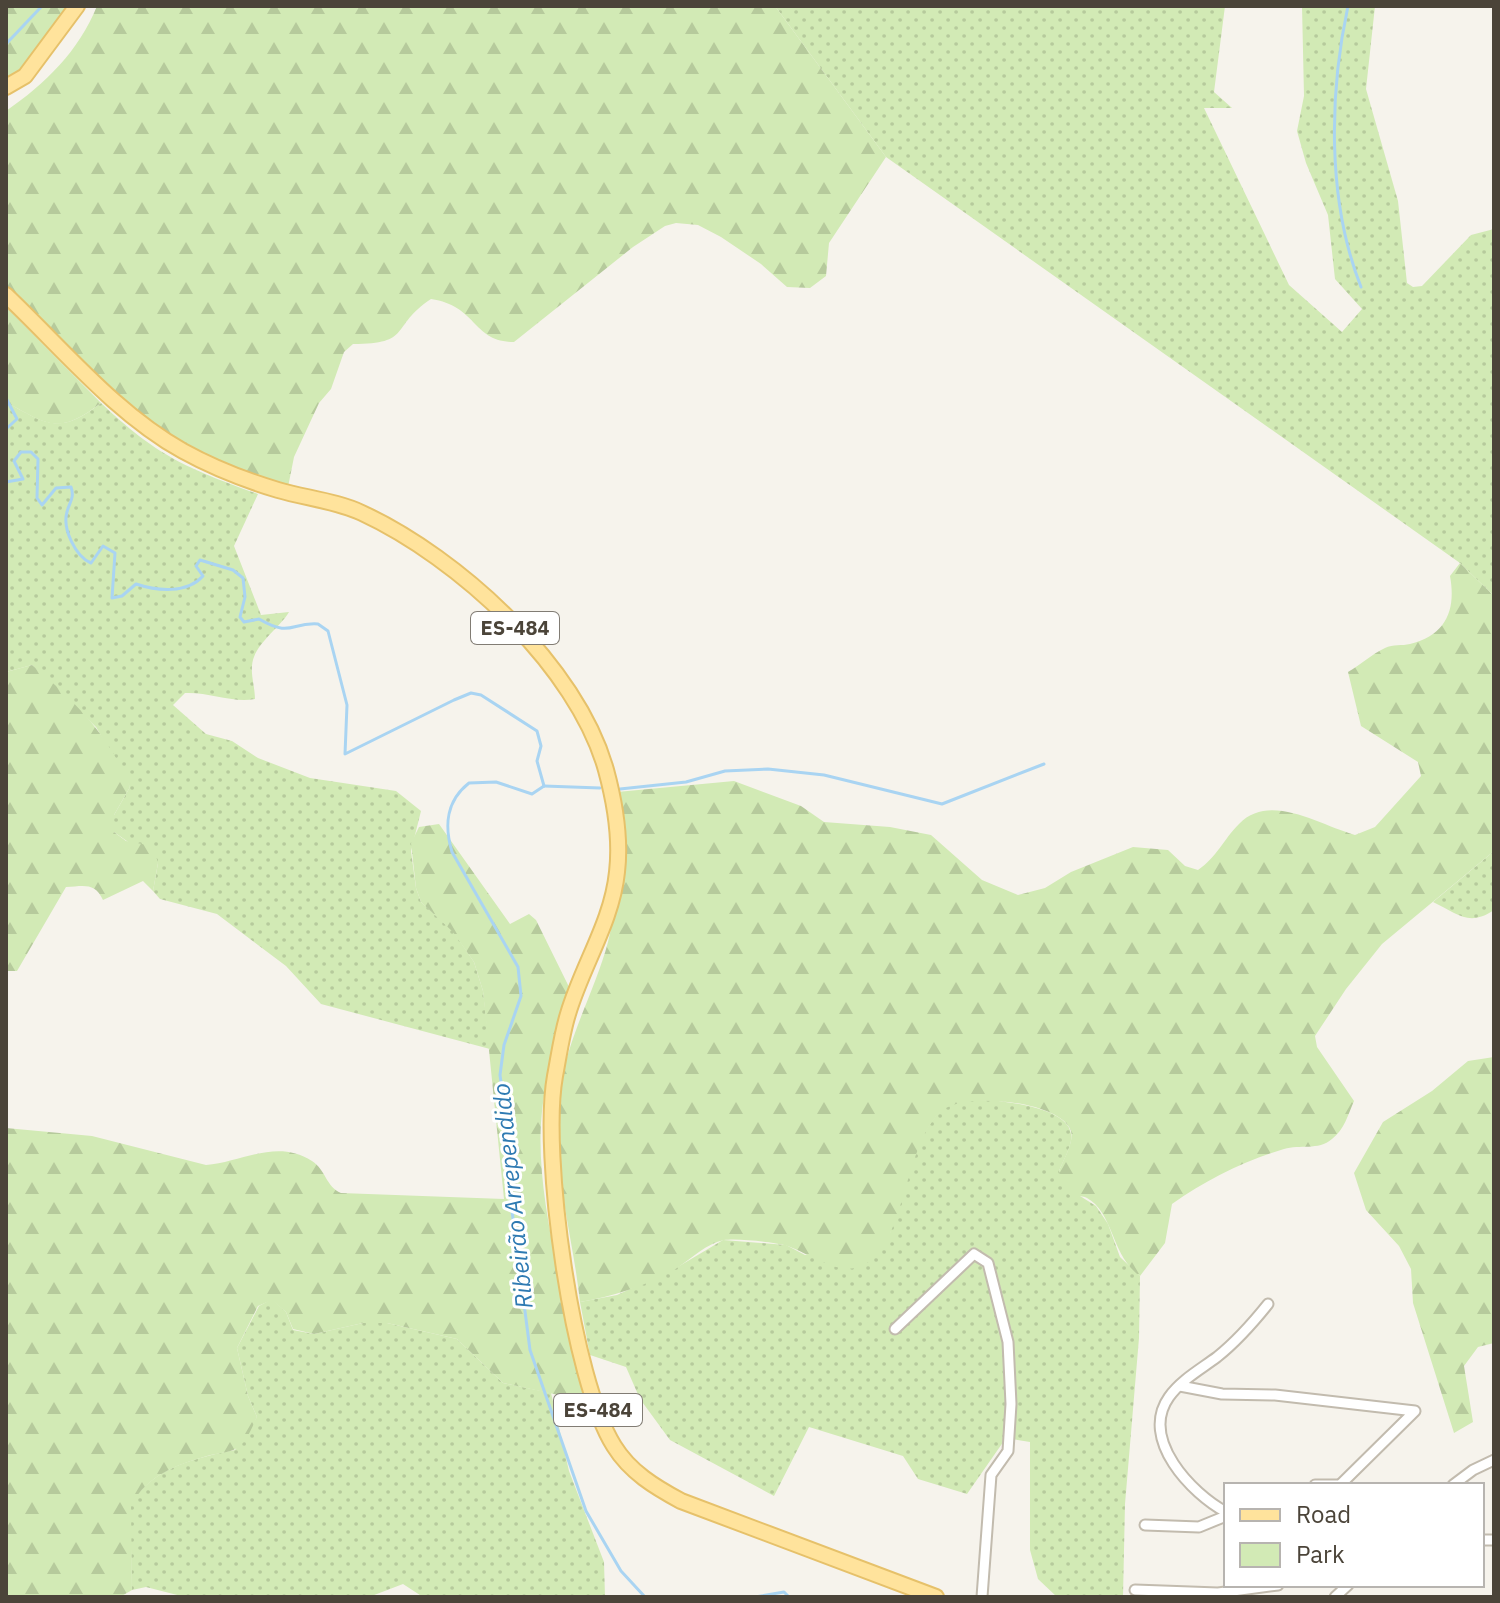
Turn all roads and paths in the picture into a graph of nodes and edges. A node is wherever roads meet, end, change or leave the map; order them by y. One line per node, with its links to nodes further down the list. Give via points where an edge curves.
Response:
1 (77, 6): 2 (main road, via 25,76)
2 (6, 87)
3 (6, 295): 15 (main road, ES-484, via 144,426 185,452 275,489 359,511 420,544 533,646 581,707 606,769 618,826 617,874 605,921 568,1013 554,1081 551,1168 584,1365 604,1426 628,1465 681,1501)
4 (1268, 1304): 6 (street, via 1244,1335)
5 (895, 1329): 16 (street, via 974,1254 988,1263 1008,1342 1011,1404 1008,1451 991,1475)
6 (1180, 1386): 8 (street, via 1415,1411); 10 (street, via 1161,1413 1170,1456 1182,1477)
7 (1494, 1460): 9 (street)
8 (1340, 1483)
9 (1456, 1483)
10 (1224, 1513)
11 (1224, 1515): 12 (street, via 1199,1527)
12 (1145, 1525)
13 (1263, 1587): 14 (street, via 1218,1593)
14 (1135, 1590)
15 (936, 1597)
16 (982, 1597)

